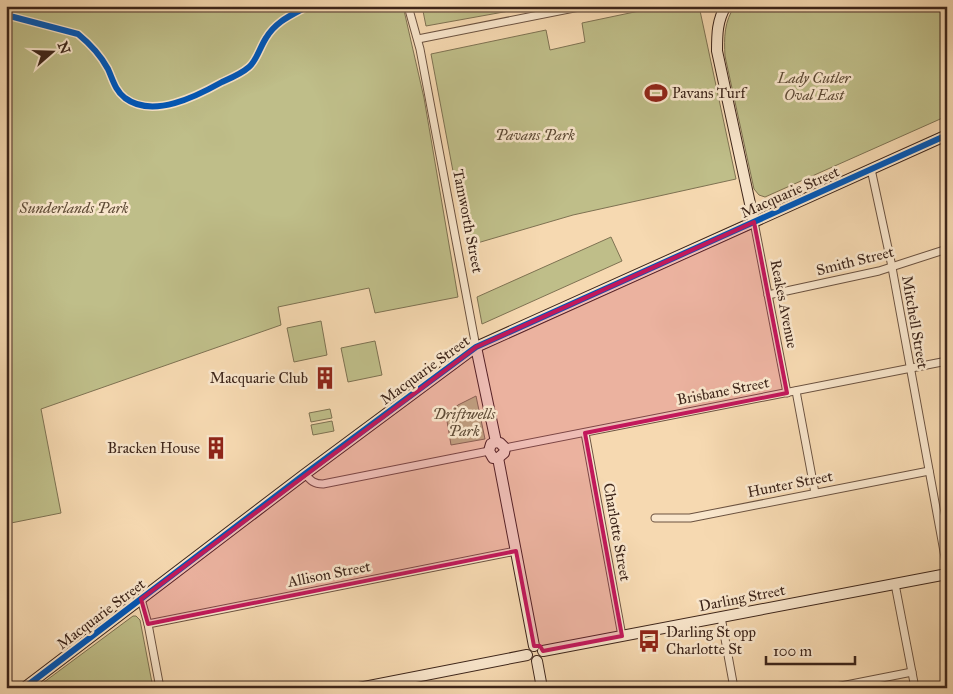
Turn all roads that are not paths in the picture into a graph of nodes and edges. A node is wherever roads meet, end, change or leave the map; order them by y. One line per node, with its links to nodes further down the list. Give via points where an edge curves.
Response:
1 (408, 6): 4 (street, Tamworth Street)
2 (584, 6): 4 (street)
3 (726, 6): 7 (street, via 717,36 719,67)
4 (418, 39): 11 (street, Tamworth Street)
5 (947, 134): 6 (street, Macquarie Street)
6 (871, 169): 7 (street, Macquarie Street); 9 (street, Mitchell Street)
7 (754, 222): 10 (street, Reakes Avenue); 11 (street, Macquarie Street)
8 (947, 249): 9 (street, Smith Street)
9 (892, 267): 10 (street, Smith Street); 13 (street, Mitchell Street)
10 (768, 295): 15 (street, Reakes Avenue)
11 (476, 347): 17 (street, Tamworth Street); 21 (street, Macquarie Street)
12 (947, 361): 13 (street, Brisbane Street)
13 (910, 368): 14 (street, Brisbane Street); 20 (street, Mitchell Street)
14 (796, 391): 15 (street, Brisbane Street); 22 (street)
15 (787, 392): 16 (street, Brisbane Street)
16 (585, 433): 17 (street, Brisbane Street); 31 (street, Charlotte Street)
17 (500, 445): 18 (street, via 489,446); 19 (street, via 504,453)
18 (489, 451): 19 (street, via 493,458); 21 (street, via 323,484 312,482)
19 (498, 458): 24 (street)
20 (929, 471): 22 (street, Hunter Street); 25 (street, Mitchell Street)
21 (305, 474): 28 (street, Macquarie Street)
22 (815, 493): 23 (street, Hunter Street, via 690,518)
23 (655, 518)
24 (516, 551): 30 (street, Allison Street); 32 (street)
25 (947, 568)
26 (947, 574): 27 (street, Darling Street)
27 (895, 584): 29 (street, Darling Street); 33 (street)
28 (140, 600): 30 (street); 35 (street, Macquarie Street)
29 (721, 617): 31 (street, Darling Street); 39 (street)
30 (148, 624): 36 (street)
31 (622, 636): 32 (street, Darling Street)
32 (538, 653): 34 (street, via 528,650 527,655); 38 (street)
33 (912, 672): 40 (street); 41 (street)
34 (412, 683): 37 (street)
35 (24, 688)
36 (160, 688)
37 (359, 688)
38 (542, 688)
39 (734, 688)
40 (831, 688)
41 (914, 688)

